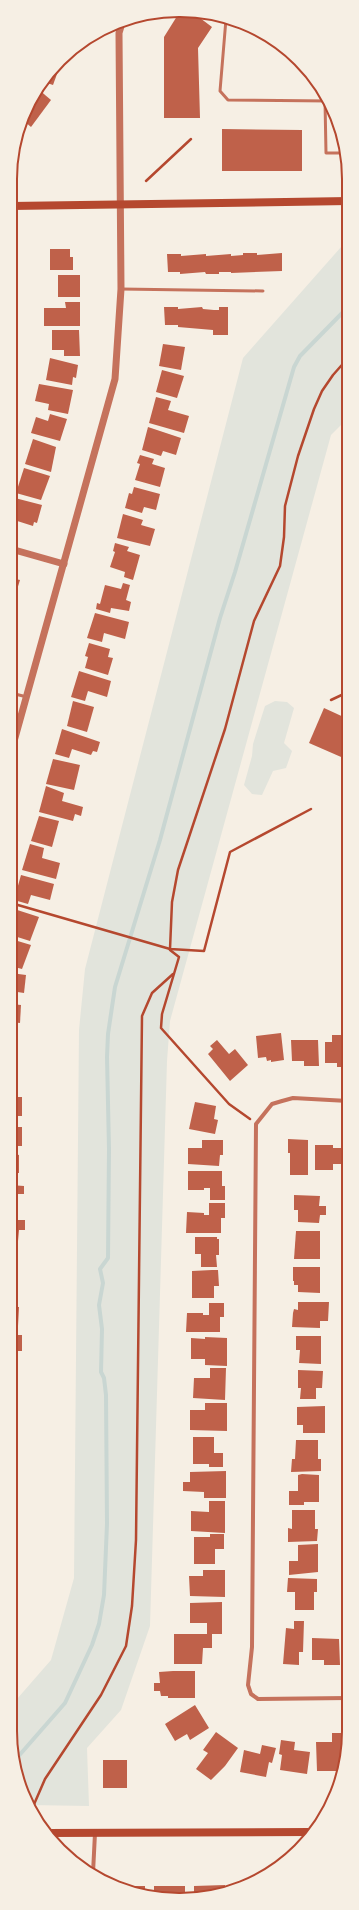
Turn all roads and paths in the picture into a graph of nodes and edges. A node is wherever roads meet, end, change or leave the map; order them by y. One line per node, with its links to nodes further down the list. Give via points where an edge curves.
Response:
1 (226, 24): 3 (lane, via 220,91 228,100)
2 (120, 28): 9 (street)
3 (321, 101)
4 (327, 111): 6 (lane, via 326,153)
5 (191, 139): 7 (path)
6 (340, 152)
7 (146, 181)
8 (342, 201): 9 (main road)
9 (121, 204): 10 (main road); 11 (street)
10 (17, 206)
11 (121, 289): 12 (lane); 15 (street, via 115,379)
12 (263, 291)
13 (342, 365): 23 (path, via 322,392 298,456 285,506 280,566 254,621 225,729 178,870 172,902)
14 (17, 551): 15 (street)
15 (64, 564): 18 (street)
16 (17, 694): 18 (lane)
17 (342, 695): 19 (path)
18 (27, 697): 20 (street)
19 (331, 700)
20 (17, 731)
21 (311, 809): 23 (path, via 230,852 204,951)
22 (17, 905): 23 (path)
23 (170, 949): 24 (path, via 179,957)
24 (173, 974): 26 (path, via 162,1014 161,1028 229,1104); 28 (path, via 152,993 142,1016 136,1540 132,1606 126,1646 101,1695 45,1779)
25 (342, 1101): 26 (street, via 293,1098 272,1104)
26 (256, 1124): 27 (street, via 252,1647 248,1685 251,1694 263,1699)
27 (342, 1698)
28 (35, 1803)
29 (95, 1832): 30 (main road); 31 (main road); 32 (street)
30 (306, 1832)
31 (54, 1833)
32 (94, 1869)

